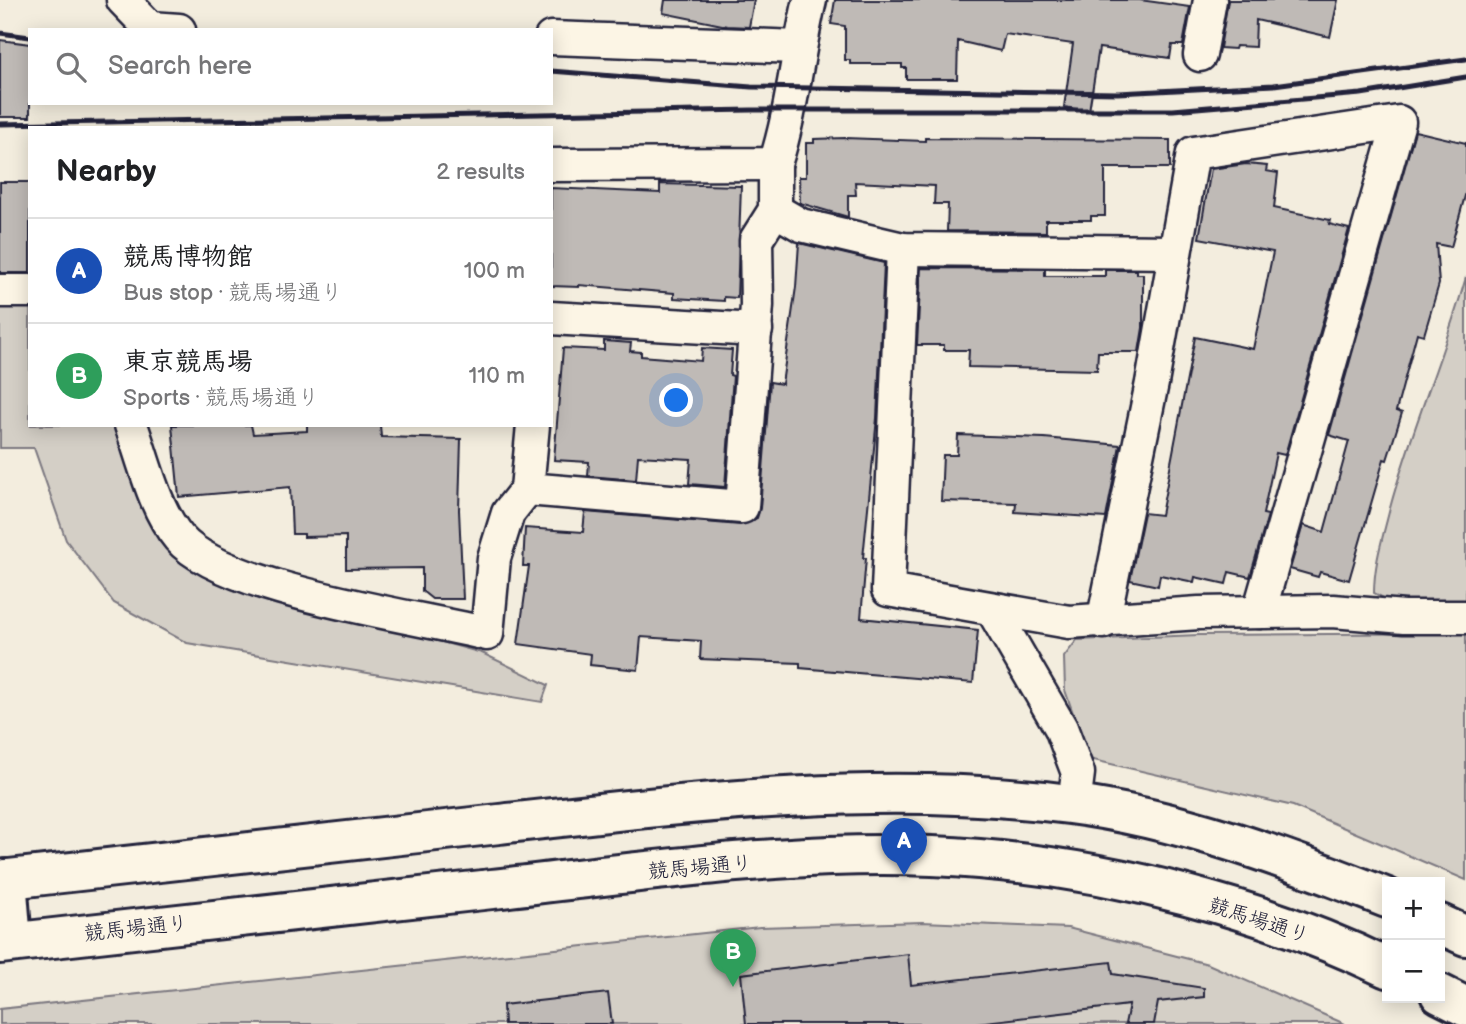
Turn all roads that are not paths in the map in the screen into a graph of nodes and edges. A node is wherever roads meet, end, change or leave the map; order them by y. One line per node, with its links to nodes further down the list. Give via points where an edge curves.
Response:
1 (123, 0): 4 (street)
2 (810, 0): 6 (street)
3 (1210, 0): 7 (street)
4 (150, 28)
5 (553, 38): 6 (street)
6 (799, 47): 9 (street, via 785,135)
7 (1200, 55)
8 (553, 164): 9 (street)
9 (775, 164): 10 (street)
10 (775, 210): 11 (street, via 801,225); 16 (street, via 756,240)
11 (903, 249): 12 (street); 20 (street, via 888,590)
12 (1175, 252): 21 (street, via 1192,153 1399,122); 23 (street)
13 (0, 291): 14 (street)
14 (28, 291)
15 (553, 318): 16 (street)
16 (756, 330): 19 (street, via 743,507)
17 (132, 427): 19 (street, via 172,528 192,551 222,569 487,634 494,558 508,513)
18 (533, 427): 19 (street)
19 (527, 489)
20 (992, 609): 23 (street, via 1069,622); 24 (street, via 1061,728 1078,773)
21 (1259, 612): 22 (street); 23 (street)
22 (1466, 617)
23 (1103, 622)
24 (1074, 805): 25 (street, via 976,794 860,793 718,801); 26 (street, via 1276,856)
25 (3, 880): 29 (street)
26 (1382, 896)
27 (1445, 926): 28 (street)
28 (1466, 936)
29 (6, 943): 30 (street, 競馬場通り, via 667,869 874,856 977,858 1062,868 1150,887 1271,921)
30 (1382, 966)
31 (1445, 996): 32 (street)
32 (1466, 1007)

